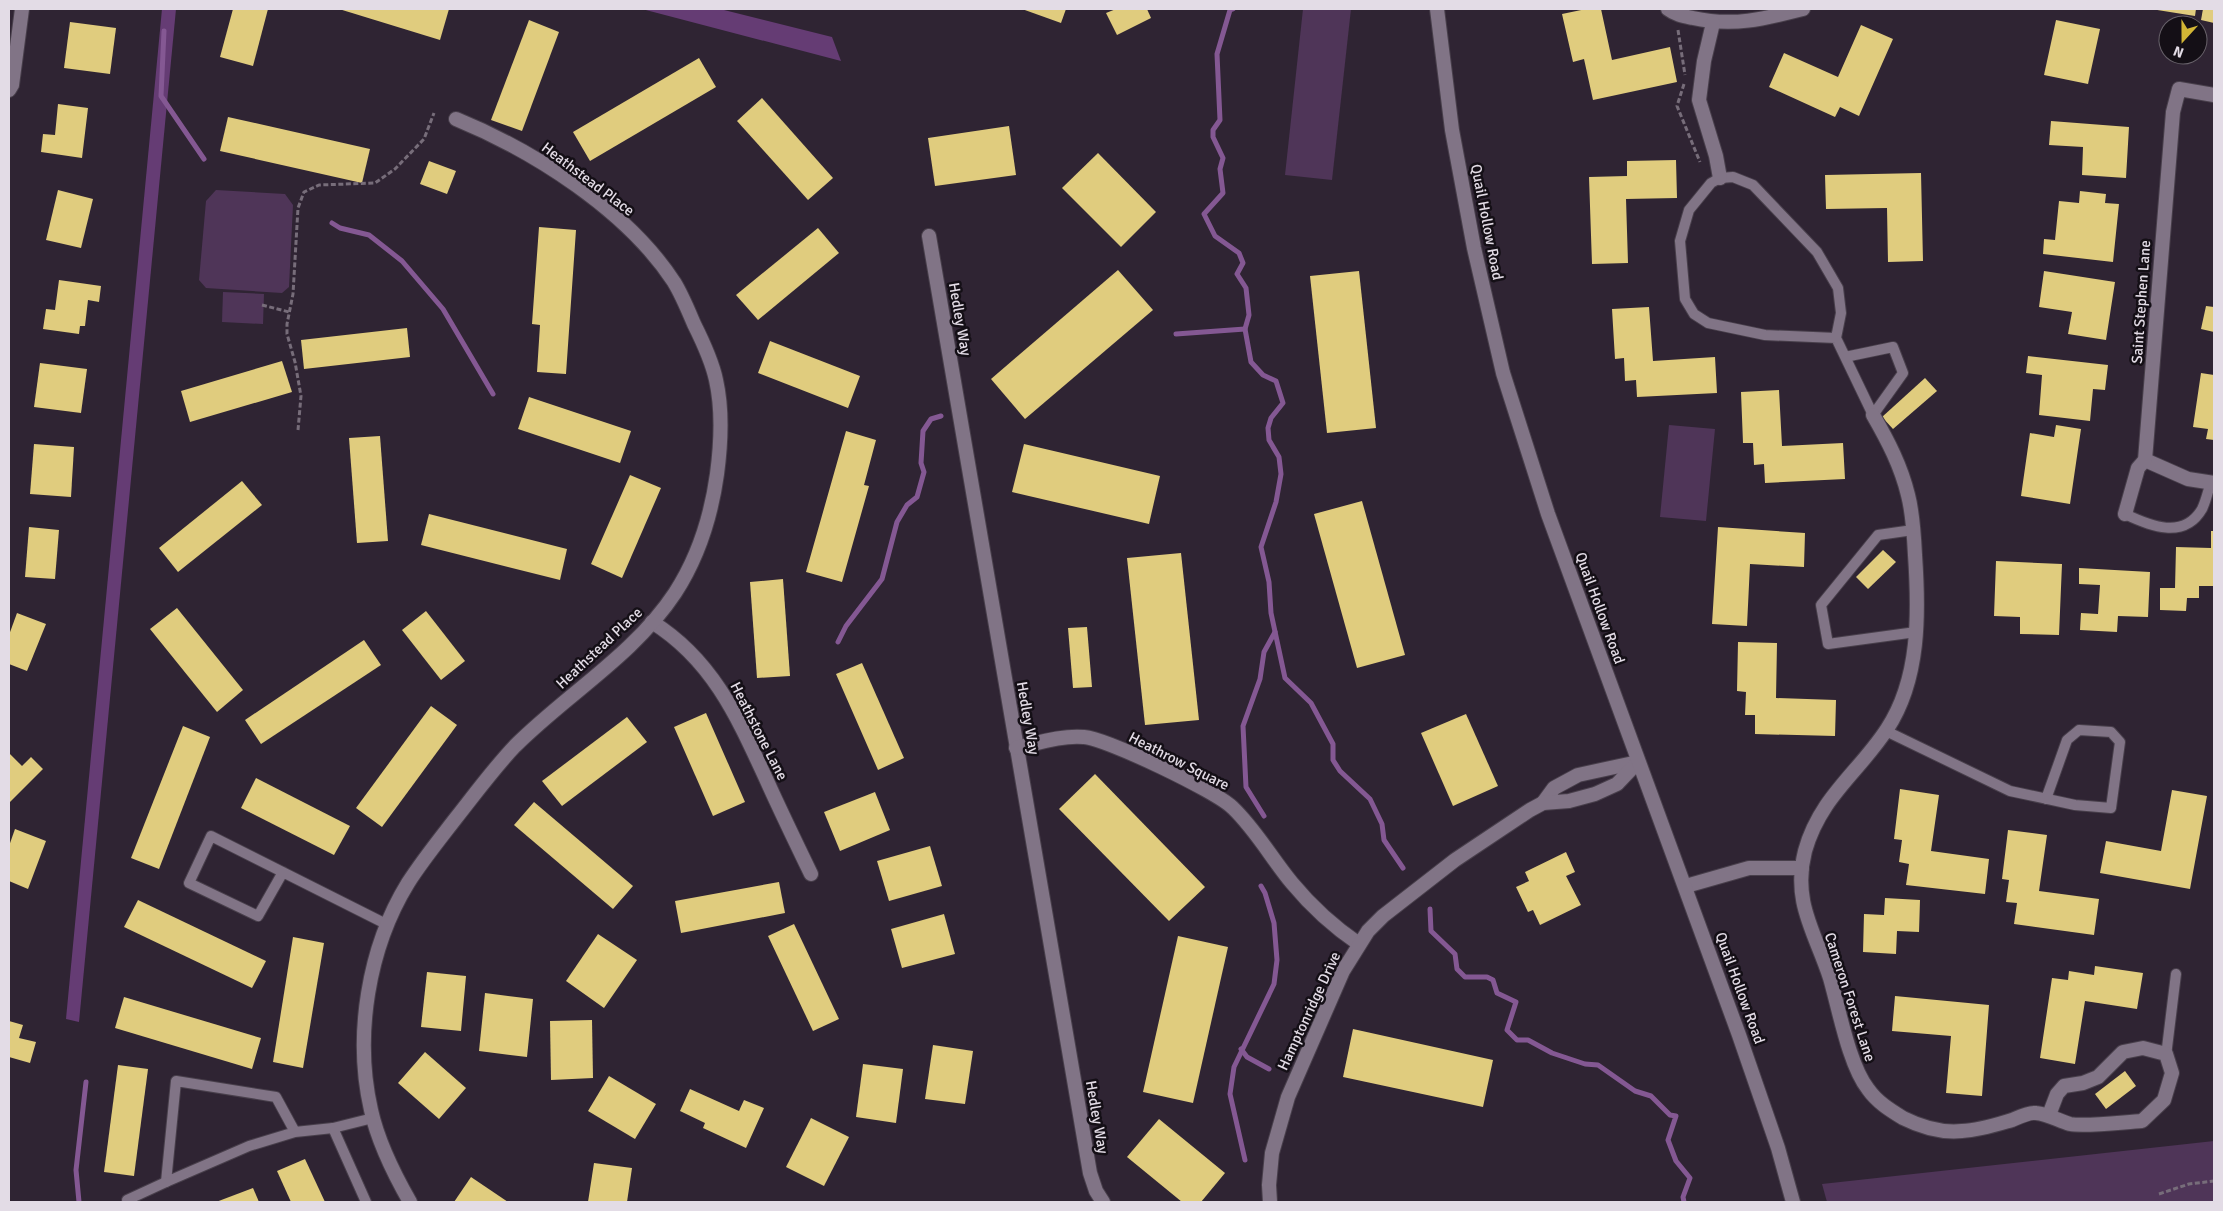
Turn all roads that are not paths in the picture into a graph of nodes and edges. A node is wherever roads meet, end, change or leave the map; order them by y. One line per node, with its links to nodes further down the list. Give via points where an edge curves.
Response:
1 (22, 9): 6 (street)
2 (1437, 9): 22 (street, Quail Hollow Road, via 1452,130 1474,248 1503,373 1548,514)
3 (1668, 9): 5 (street, via 1675,14)
4 (1803, 9): 5 (street, via 1753,22)
5 (1713, 23): 9 (street, via 1699,100)
6 (9, 90)
7 (2214, 95): 14 (street, Saint Stephen Lane, via 2179,89 2173,112)
8 (456, 119): 18 (street, Heathstead Place, via 531,155 612,214 642,243 674,283 711,363 721,415 712,510 687,573)
9 (1720, 178): 11 (lane, via 1733,177 1753,185 1817,252 1838,288 1841,312); 11 (lane, via 1711,183 1689,210 1680,241 1685,298 1694,314 1708,323 1765,335)
10 (929, 236): 21 (street, Hedley Way)
11 (1836, 338): 12 (lane)
12 (1845, 357): 13 (lane); 13 (lane, via 1893,347 1903,374)
13 (1874, 415): 17 (street, Cameron Forest Lane, via 1899,465 1909,497)
14 (2146, 460): 15 (street, via 2188,479); 16 (street, Saint Stephen Lane, via 2138,468)
15 (2212, 483): 16 (lane, via 2202,509 2189,524 2166,529)
16 (2125, 514)
17 (1913, 530): 19 (street, Cameron Forest Lane); 19 (lane, via 1878,535 1821,605 1828,644)
18 (652, 622): 27 (street, Heathstone Lane, via 692,653 719,686 743,729); 29 (street, Heathstead Place, via 514,747 413,876)
19 (1916, 632): 20 (street, Cameron Forest Lane, via 1901,704)
20 (1886, 730): 23 (lane, via 2010,791); 25 (street, Cameron Forest Lane, via 1837,789 1821,814)
21 (1016, 748): 30 (street, Heathrow Square, via 1067,737 1104,741 1212,794 1233,808 1292,884 1321,914); 41 (street, Hedley Way, via 1090,1173)
22 (1638, 762): 24 (street, Hamptonridge Drive, via 1578,775 1554,788); 24 (street, Hamptonridge Drive, via 1617,784 1569,801); 28 (street, Quail Hollow Road)
23 (2046, 799): 23 (lane, via 2111,808 2120,742 2111,732 2078,730 2067,740)
24 (1543, 803): 30 (street, Hamptonridge Drive, via 1456,860 1383,916)
25 (1802, 868): 28 (street, via 1749,868); 33 (street, Cameron Forest Lane, via 1800,886 1804,910 1829,975 1857,1070 1867,1089 1882,1104 1912,1122 1935,1129 1960,1132 2034,1112)
26 (283, 872): 26 (lane, via 211,836 189,883 258,916); 29 (lane)
27 (811, 874)
28 (1686, 886): 43 (street, Quail Hollow Road, via 1778,1148)
29 (388, 925): 34 (street, Heathstead Place, via 374,970 364,1038 364,1074)
30 (1359, 944): 42 (street, Hamptonridge Drive, via 1343,971 1279,1122 1272,1153)
31 (2176, 974): 32 (lane)
32 (2166, 1056): 33 (street, via 2143,1048 2122,1052 2098,1077 2064,1086 2057,1094); 33 (street, Cameron Forest Lane, via 2172,1073 2164,1100 2142,1121 2071,1124)
33 (2049, 1116)
34 (373, 1118): 35 (lane); 40 (street, Heathstead Place, via 397,1179)
35 (333, 1128): 36 (lane); 39 (lane)
36 (295, 1132): 37 (lane, via 249,1146); 37 (lane, via 276,1097 176,1081)
37 (166, 1182): 38 (lane)
38 (127, 1200)
39 (366, 1202)
40 (410, 1202)
41 (1103, 1202)
42 (1270, 1202)
43 (1793, 1202)

